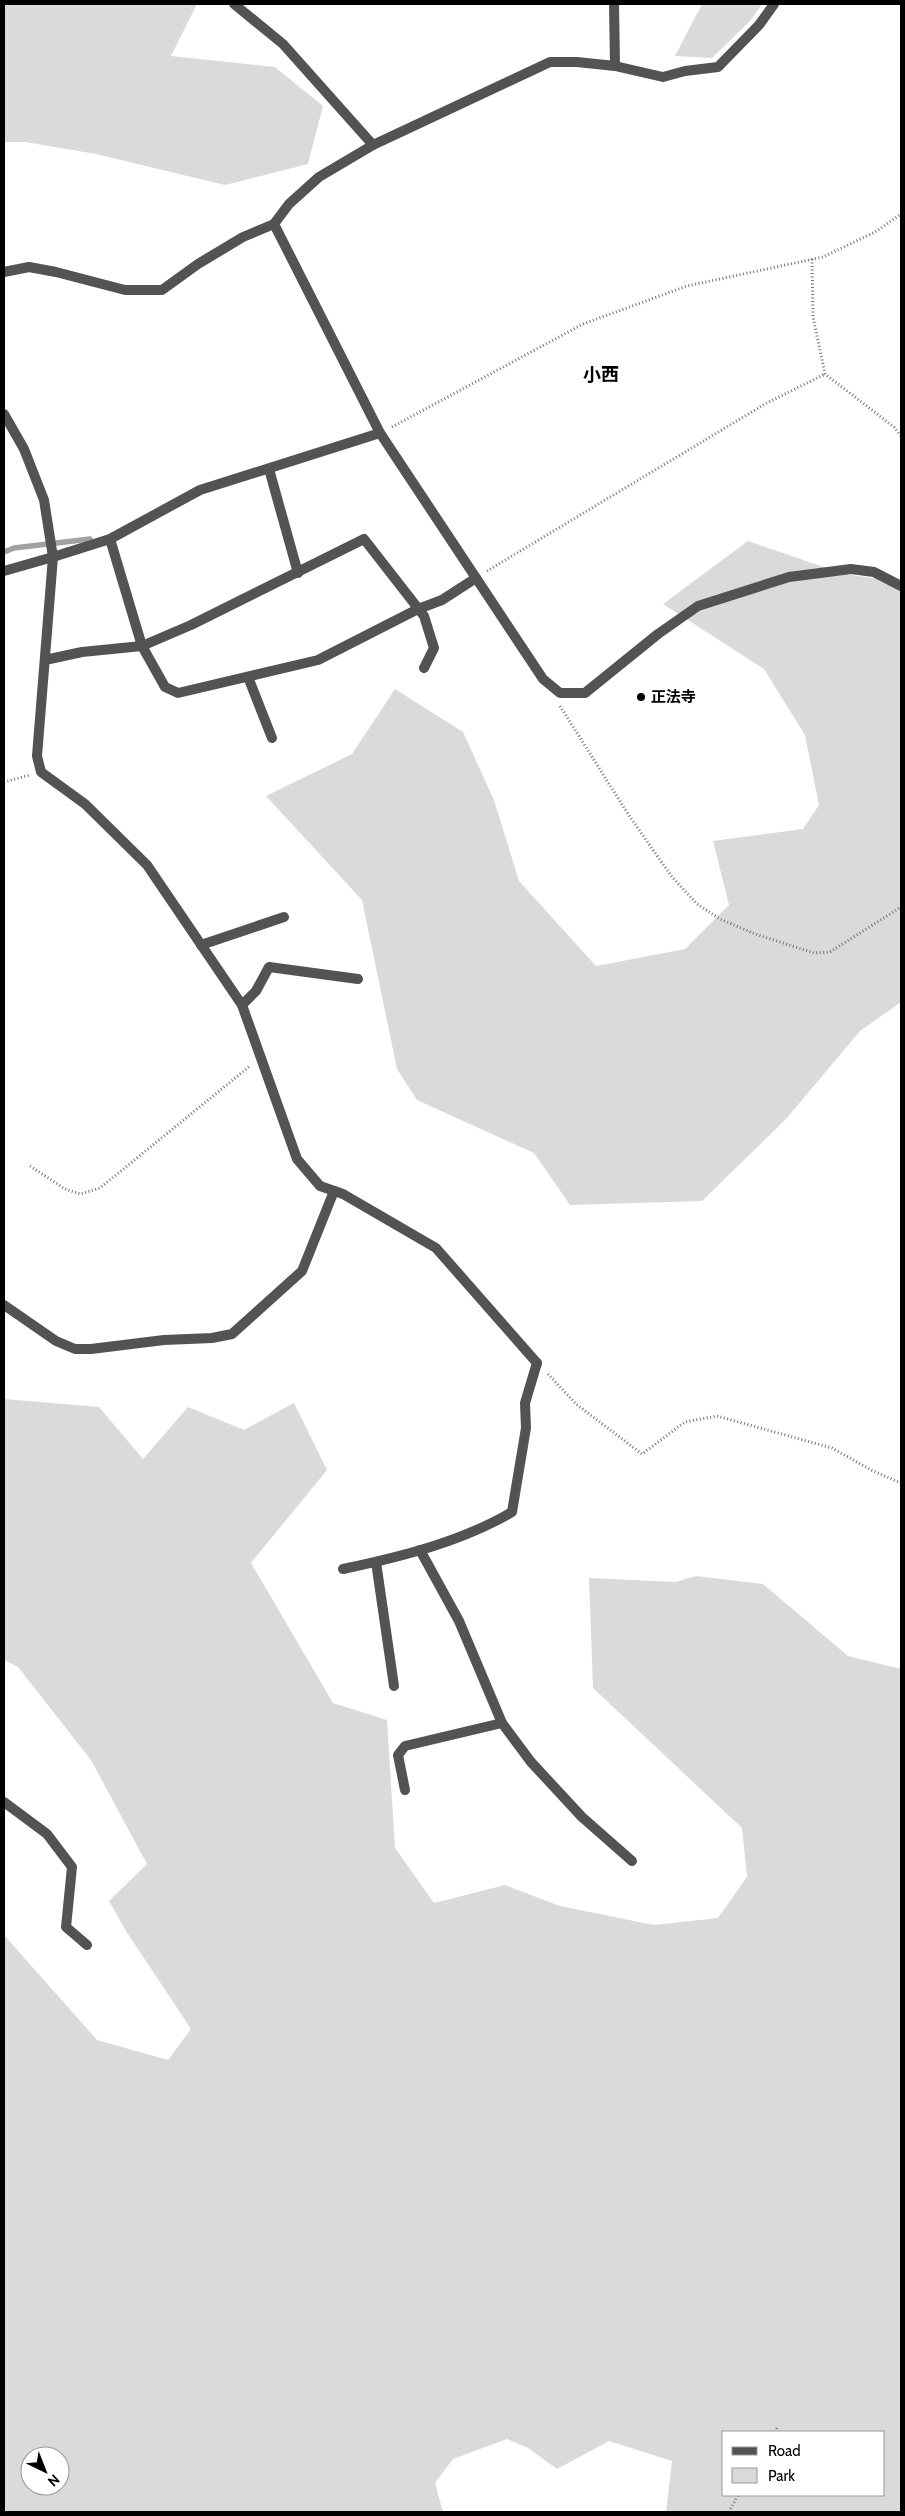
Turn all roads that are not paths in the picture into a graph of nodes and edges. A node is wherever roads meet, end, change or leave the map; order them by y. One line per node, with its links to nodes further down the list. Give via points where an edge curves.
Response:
1 (234, 4): 5 (street, via 283,44)
2 (614, 4): 4 (street)
3 (774, 4): 4 (street, via 759,25 718,67 663,77)
4 (615, 66): 5 (street, via 550,62)
5 (373, 145): 6 (street, via 319,177 289,204)
6 (274, 224): 7 (street, via 243,237 162,290 125,290 29,267); 9 (street)
7 (4, 272)
8 (4, 414): 12 (street, via 24,449 44,500)
9 (380, 433): 10 (street); 15 (street)
10 (269, 468): 11 (street, via 200,490); 14 (street)
11 (110, 539): 12 (street); 18 (street)
12 (53, 557): 13 (street); 19 (street)
13 (4, 572)
14 (298, 573): 17 (street, via 364,539); 18 (street)
15 (476, 578): 16 (street, via 543,679 560,693 585,693 698,606 789,577 851,569 874,572); 17 (street, via 442,600)
16 (901, 586)
17 (418, 608): 20 (street, via 424,616 434,648); 21 (street, via 318,660)
18 (142, 646): 19 (street, via 82,652); 21 (street, via 165,687 178,693)
19 (45, 660): 24 (street, via 37,756 41,772 85,804 148,865)
20 (424, 668)
21 (248, 677): 22 (street)
22 (272, 738)
23 (284, 917): 24 (street)
24 (202, 945): 26 (street)
25 (358, 979): 26 (street, via 269,967 256,991)
26 (242, 1005): 27 (street, via 297,1160 320,1186)
27 (334, 1191): 28 (street, via 302,1270 232,1334 91,1350 75,1349 56,1341); 29 (street, via 436,1248 537,1363 525,1403 526,1428 512,1512 496,1522)
28 (4, 1305)
29 (420, 1550): 30 (street); 33 (street, via 459,1621)
30 (376, 1562): 31 (street); 32 (street)
31 (343, 1569)
32 (394, 1686)
33 (502, 1723): 34 (street, via 405,1746 398,1755); 36 (street, via 531,1762 582,1817)
34 (405, 1790)
35 (4, 1802): 37 (street, via 47,1834 72,1867 66,1927)
36 (632, 1861)
37 (87, 1945)

